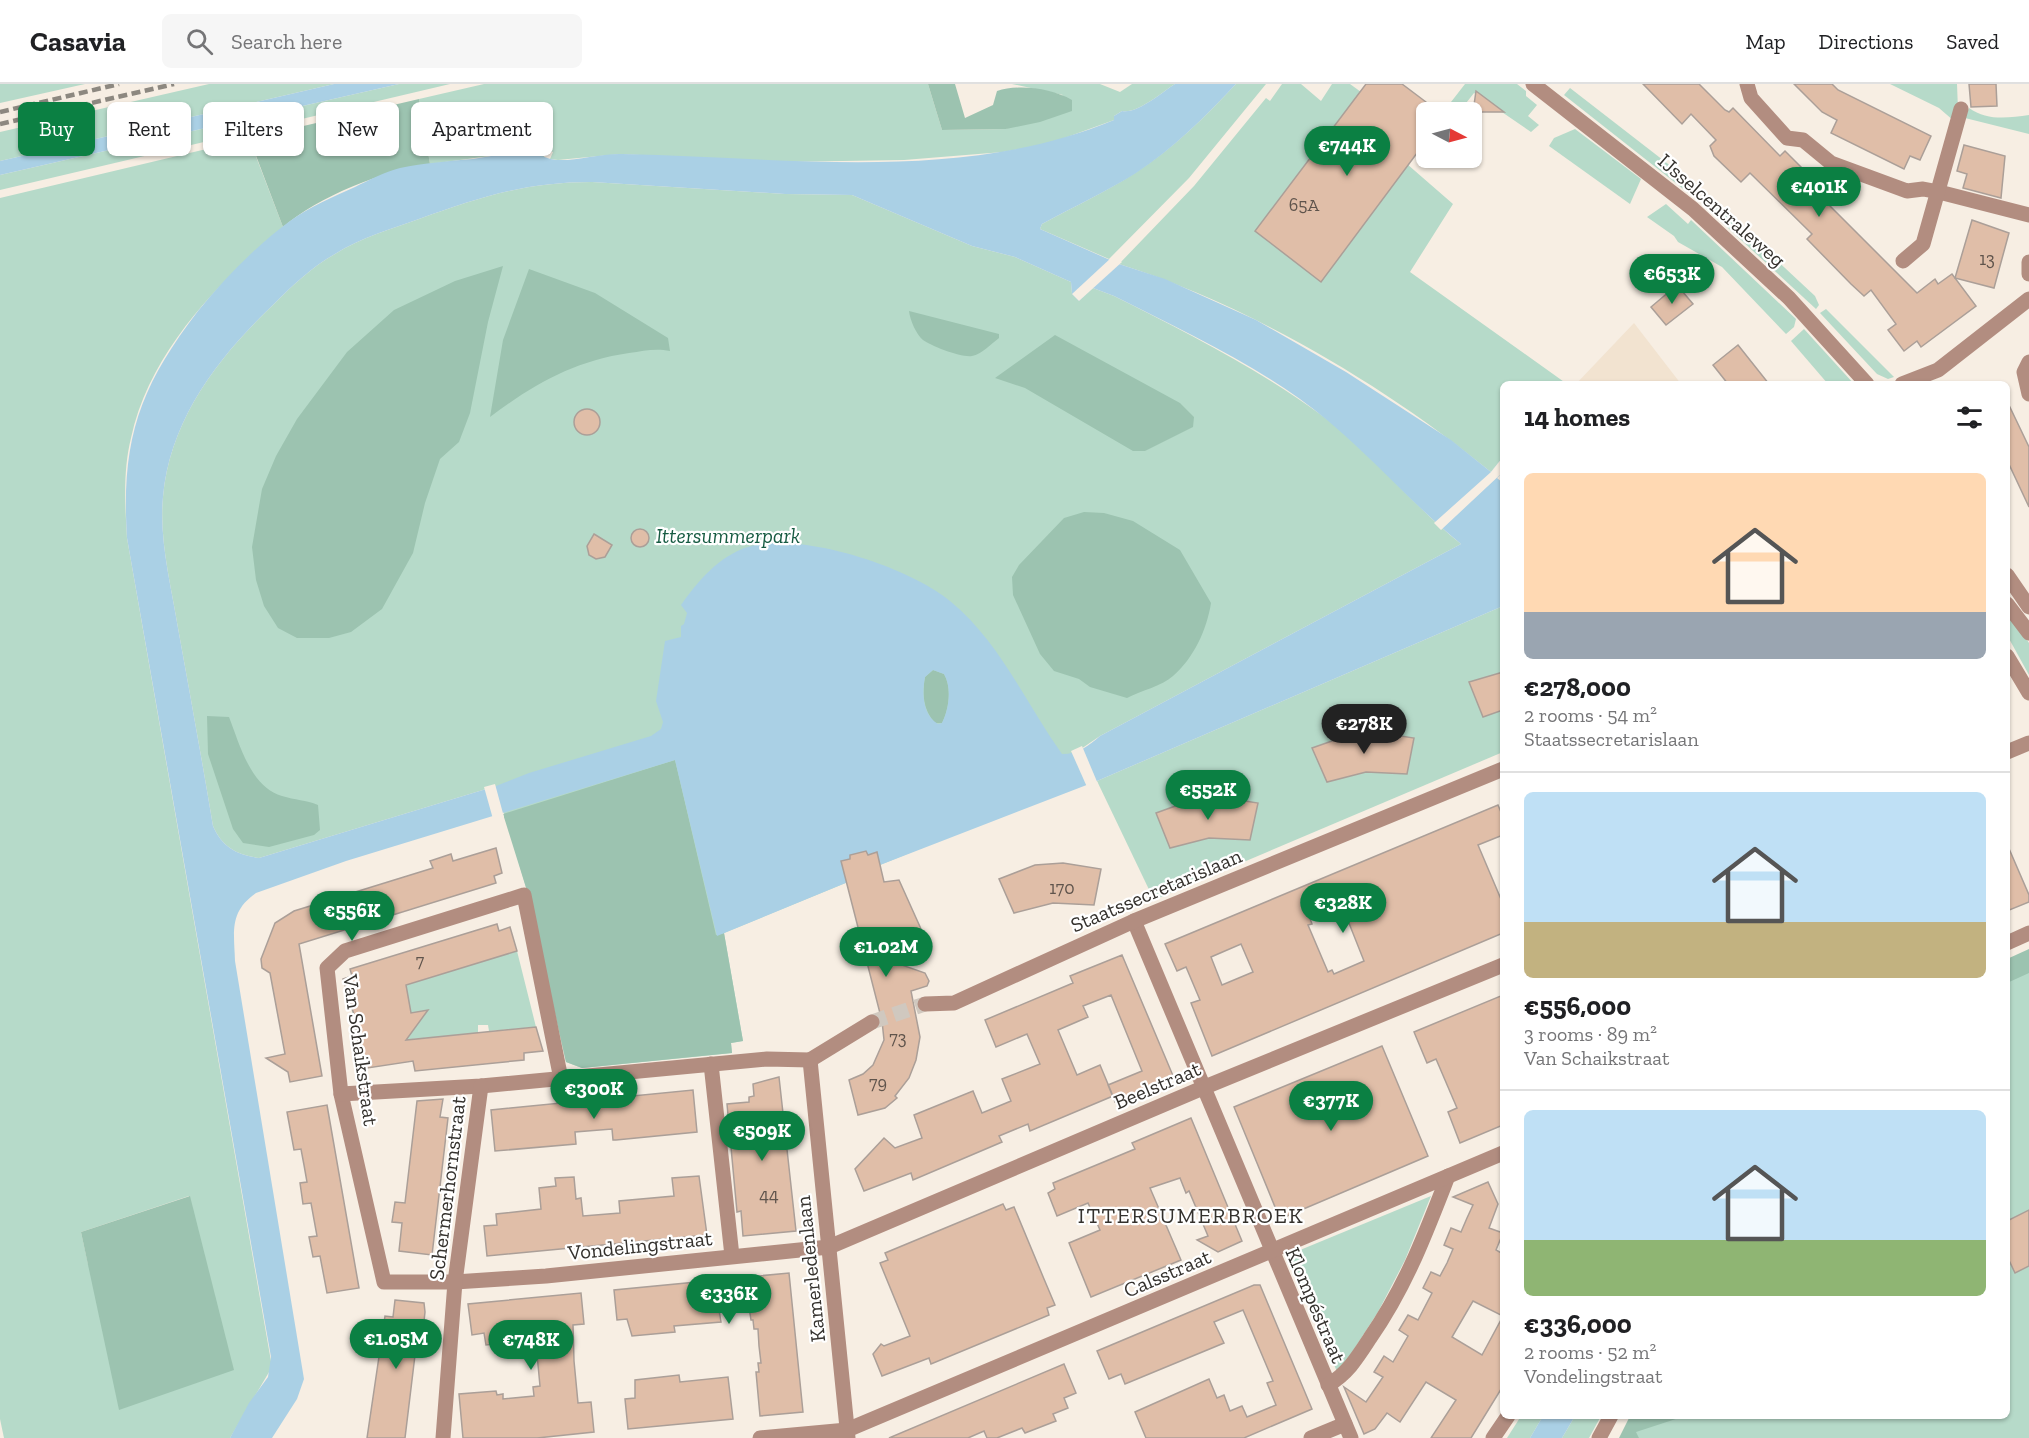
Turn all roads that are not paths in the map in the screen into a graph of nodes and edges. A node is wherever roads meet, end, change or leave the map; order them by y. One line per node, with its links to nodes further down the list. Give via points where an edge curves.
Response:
1 (1533, 84): 12 (street, IJsselcentraleweg, via 1665,185 1726,239 1803,312)
2 (1748, 84): 4 (street, via 1751,98 1787,138 1803,140 1831,163 1907,191)
3 (1961, 109): 4 (street)
4 (1939, 192): 5 (street); 6 (street, via 1923,244)
5 (2029, 215)
6 (1903, 261)
7 (2029, 262): 8 (street)
8 (2029, 274)
9 (2029, 299): 11 (street)
10 (2029, 362): 15 (street, via 2024,372)
11 (1938, 370): 13 (street); 14 (street)
12 (1864, 381)
13 (1910, 381)
14 (1930, 381)
15 (2029, 394)
16 (2010, 579): 17 (street)
17 (2029, 607)
18 (2010, 608): 19 (street)
19 (2029, 633)
20 (2010, 661): 21 (street)
21 (2029, 693)
22 (2029, 743): 23 (street)
23 (2010, 751)
24 (1500, 770): 25 (street, Staatssecretarislaan)
25 (1134, 921): 29 (street, Staatssecretarislaan, via 954,1003); 35 (street, Klompéstraat)
26 (2029, 933): 27 (street)
27 (2010, 942)
28 (1500, 966): 35 (street, Beelstraat)
29 (925, 1004)
30 (872, 1022): 31 (street)
31 (810, 1060): 32 (street, Schermerhornstraat); 39 (street, Kamerledenlaan)
32 (711, 1064): 33 (street, Schermerhornstraat); 41 (street)
33 (561, 1079): 34 (street, Schermerhornstraat); 36 (street, Van Schaikstraat, via 524,895 345,951 327,968)
34 (482, 1086): 36 (street, Schermerhornstraat); 42 (street, Schermerhornstraat)
35 (1205, 1087): 39 (street, Beelstraat); 40 (street, Klompéstraat)
36 (341, 1094): 42 (street, Van Schaikstraat, via 384,1282)
37 (1500, 1154): 38 (street, Calsstraat)
38 (1448, 1176): 40 (street, Calsstraat); 43 (street, via 1411,1270 1383,1319 1346,1374)
39 (829, 1247): 41 (street, Vondelingstraat); 47 (street, Kamerledenlaan)
40 (1271, 1252): 43 (street, Klompéstraat); 47 (street, Calsstraat)
41 (732, 1256): 42 (street, Vondelingstraat, via 607,1271)
42 (455, 1282): 48 (street, Schermerhornstraat)
43 (1328, 1385): 46 (street, Klompéstraat)
44 (1506, 1419): 51 (street)
45 (1609, 1419): 52 (street)
46 (1348, 1431): 50 (street)
47 (848, 1434): 49 (street, Calsstraat)
48 (442, 1438)
49 (760, 1438)
50 (1311, 1438)
51 (1493, 1438)
52 (1599, 1438)

